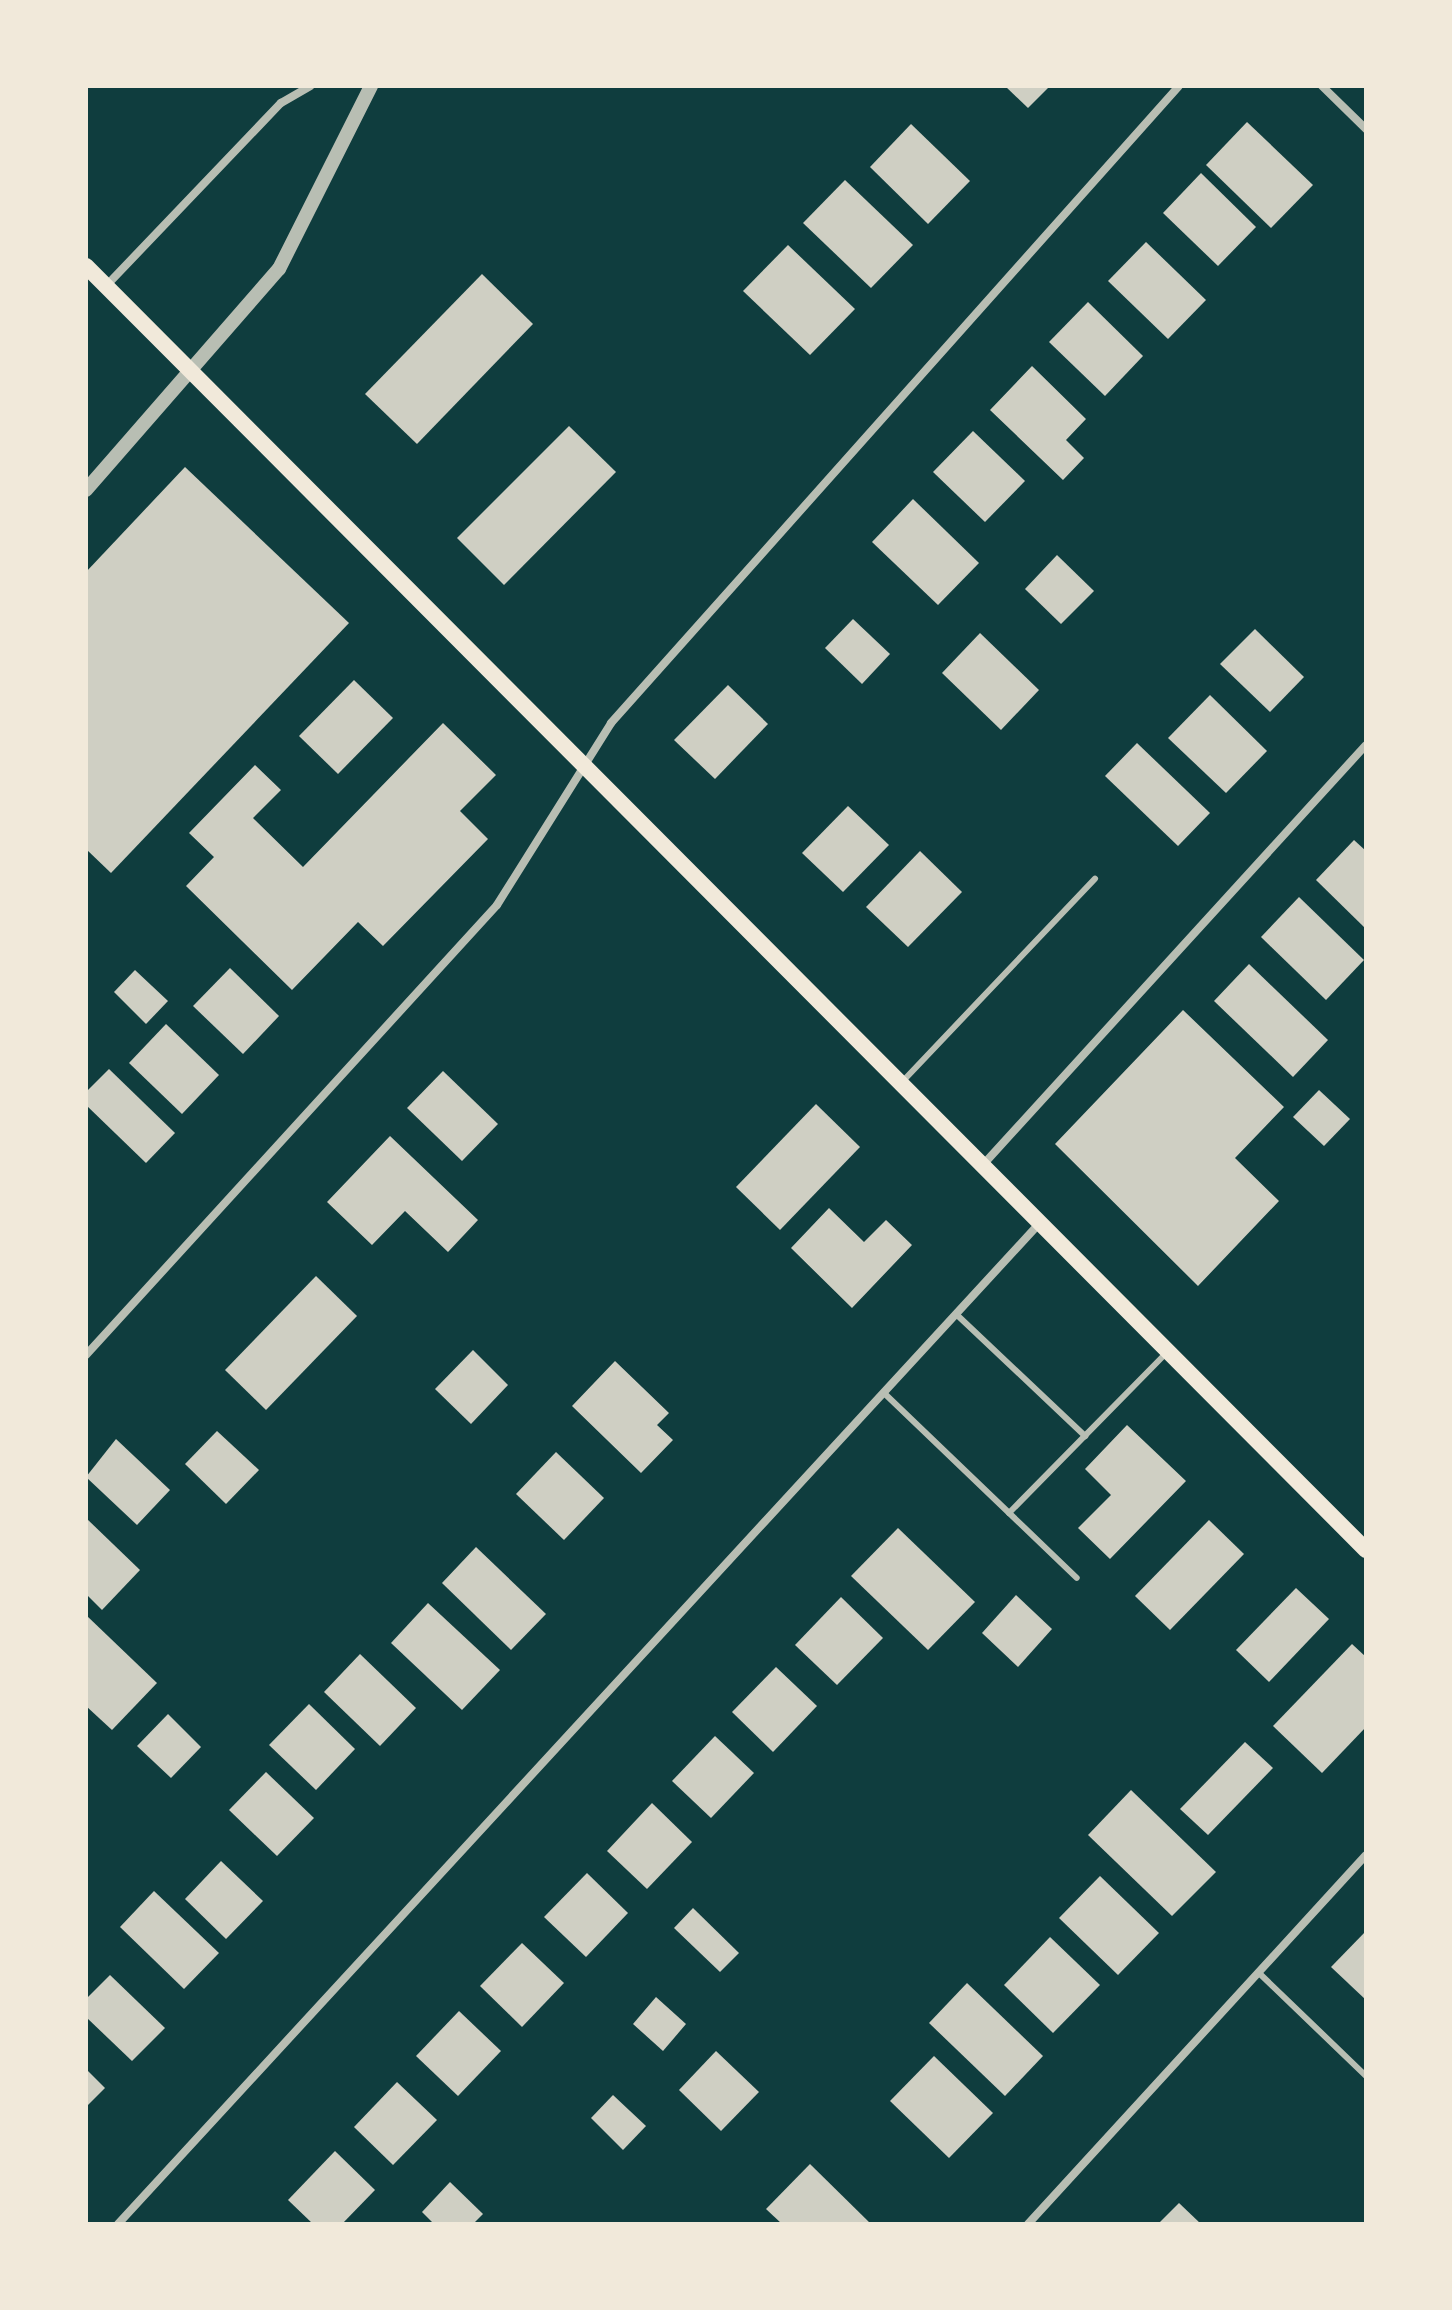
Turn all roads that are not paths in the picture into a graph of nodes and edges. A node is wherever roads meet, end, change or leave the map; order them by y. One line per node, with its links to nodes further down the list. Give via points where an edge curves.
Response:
1 (311, 86): 7 (street, via 281,103)
2 (371, 86): 8 (street, via 279,269)
3 (1179, 86): 11 (street, via 611,723)
4 (1322, 86): 5 (street)
5 (1366, 129)
6 (86, 266): 7 (main road)
7 (106, 286): 8 (main road)
8 (193, 373): 9 (street); 11 (main road)
9 (86, 490)
10 (1366, 745): 14 (street)
11 (585, 770): 13 (main road); 18 (street, via 497,905)
12 (1095, 879): 13 (lane)
13 (897, 1087): 14 (main road)
14 (979, 1169): 15 (main road)
15 (1038, 1225): 16 (street); 17 (main road)
16 (956, 1314): 19 (street); 20 (lane)
17 (1167, 1352): 20 (lane); 22 (main road)
18 (86, 1355)
19 (884, 1393): 21 (lane); 27 (street)
20 (1085, 1436): 21 (lane)
21 (1009, 1513): 23 (lane)
22 (1366, 1549)
23 (1077, 1578)
24 (1366, 1855): 25 (street)
25 (1259, 1973): 26 (lane); 28 (street)
26 (1366, 2076)
27 (118, 2224)
28 (1028, 2224)

